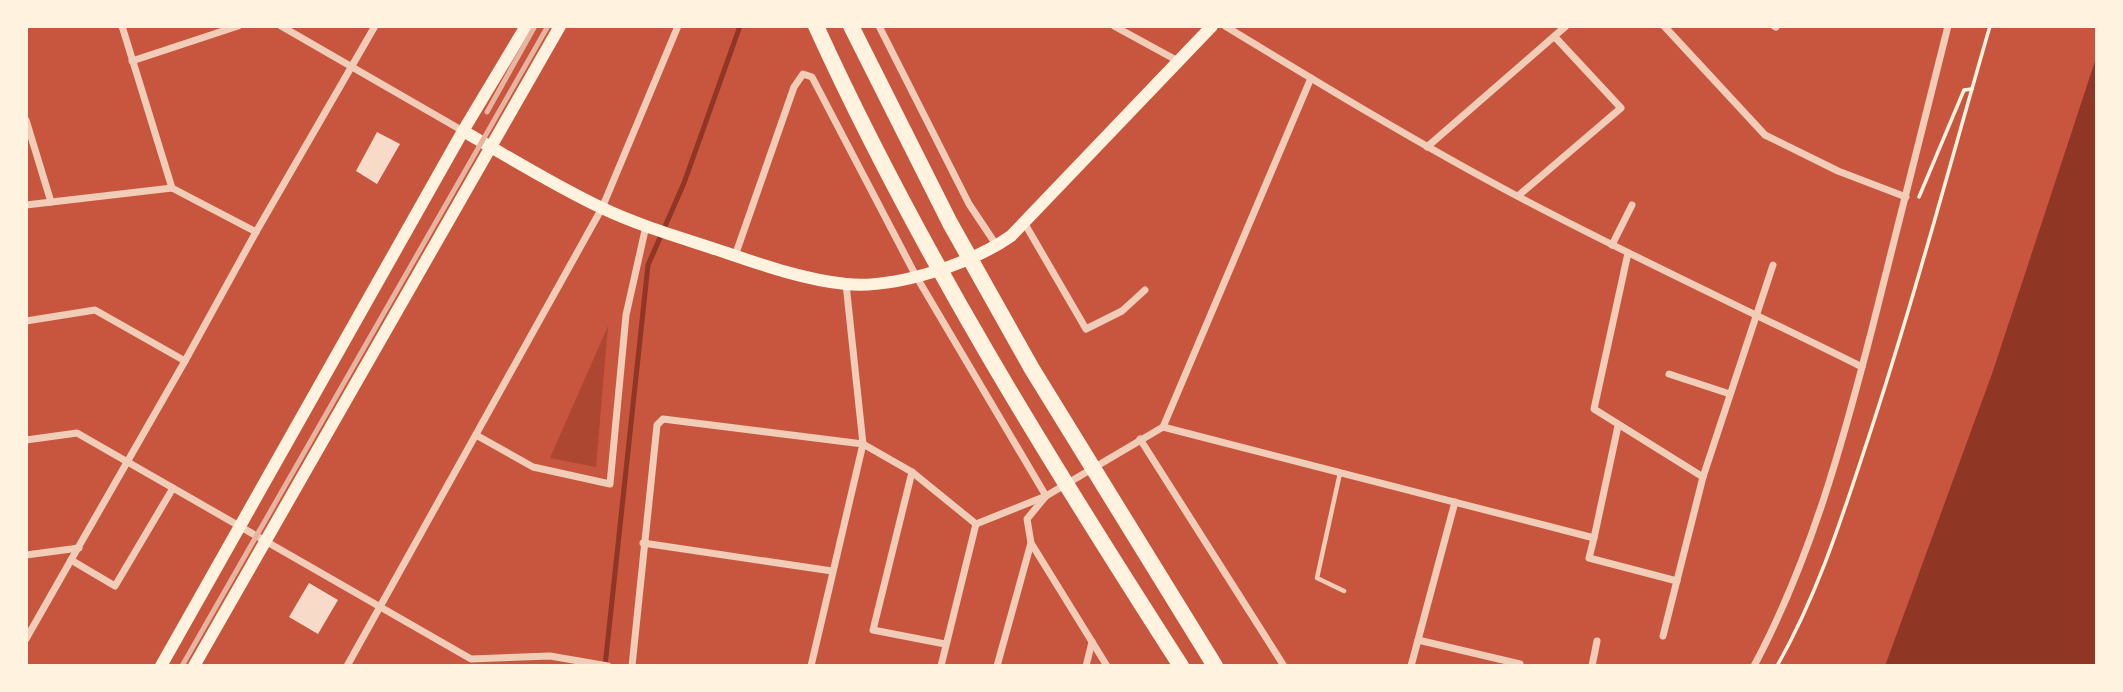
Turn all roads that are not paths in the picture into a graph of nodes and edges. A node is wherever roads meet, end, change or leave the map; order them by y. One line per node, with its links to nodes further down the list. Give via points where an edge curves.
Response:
1 (121, 26): 18 (street)
2 (238, 26): 18 (street)
3 (281, 26): 20 (street)
4 (375, 26): 20 (street)
5 (526, 26): 23 (main road)
6 (560, 26): 24 (main road)
7 (678, 26): 32 (street)
8 (816, 26): 94 (highway, via 947,282 1079,507)
9 (851, 26): 95 (highway, via 950,223 1032,369)
10 (879, 26): 37 (street, via 969,204)
11 (1114, 26): 19 (street)
12 (1212, 26): 19 (main road)
13 (1224, 26): 21 (street)
14 (1566, 26): 17 (street)
15 (1664, 26): 28 (street, via 1765,135 1838,171)
16 (1948, 26): 28 (street)
17 (1555, 37): 25 (street); 27 (street, via 1621,107)
18 (132, 61): 26 (street)
19 (1178, 61): 33 (main road)
20 (352, 67): 23 (street); 35 (street)
21 (1311, 78): 25 (street); 51 (street)
22 (26, 120): 29 (street)
23 (463, 131): 24 (main road); 64 (main road)
24 (492, 147): 32 (main road); 66 (main road)
25 (1427, 147): 27 (street)
26 (172, 188): 29 (street); 35 (street)
27 (1518, 196): 36 (street)
28 (1906, 197): 47 (street)
29 (51, 202): 30 (street)
30 (26, 205)
31 (1632, 205): 36 (street)
32 (602, 208): 34 (main road); 52 (street)
33 (1025, 225): 37 (main road); 43 (street, via 1086,329 1122,312)
34 (650, 228): 39 (main road); 52 (street, via 626,315 610,484 533,467)
35 (256, 232): 46 (street)
36 (1612, 245): 38 (street)
37 (997, 246): 41 (main road)
38 (1628, 253): 44 (street); 50 (street, via 1594,409)
39 (735, 256): 41 (street, via 794,87 803,74 813,77); 42 (main road)
40 (1773, 265): 44 (street)
41 (916, 276): 42 (main road); 61 (street)
42 (846, 284): 55 (street)
43 (1145, 290)
44 (1756, 314): 47 (street); 49 (street)
45 (26, 321): 46 (street, via 96,310)
46 (185, 361): 56 (street)
47 (1862, 367): 100 (street, via 1814,528)
48 (1669, 374): 49 (street)
49 (1730, 394): 59 (street)
50 (1618, 426): 59 (street); 65 (street)
51 (1163, 427): 53 (street); 58 (street)
52 (476, 435): 75 (street)
53 (1140, 439): 61 (street); 96 (street)
54 (26, 440): 56 (street, via 77,433)
55 (863, 444): 57 (street); 67 (street, via 663,419 657,425); 72 (street)
56 (128, 464): 60 (street); 69 (street)
57 (912, 472): 63 (street); 81 (street, via 873,630)
58 (1340, 473): 62 (street); 74 (lane, via 1317,578)
59 (1703, 477): 73 (street)
60 (173, 488): 64 (street); 71 (street, via 115,586)
61 (1046, 496): 63 (street); 68 (street, via 1027,519)
62 (1455, 502): 65 (street); 78 (street)
63 (976, 524): 81 (street)
64 (241, 527): 66 (street); 84 (main road)
65 (1594, 538): 73 (street, via 1589,558)
66 (265, 542): 75 (street); 85 (main road)
67 (643, 543): 72 (street); 88 (street)
68 (1031, 543): 80 (street); 91 (street)
69 (79, 548): 70 (street); 71 (street)
70 (26, 555)
71 (71, 560): 77 (street)
72 (832, 571): 89 (street)
73 (1677, 582): 76 (street)
74 (1344, 591)
75 (380, 608): 82 (street); 86 (street)
76 (1662, 636)
77 (26, 639)
78 (1418, 640): 97 (street); 98 (street)
79 (1597, 641): 99 (street)
80 (1092, 642): 92 (street); 93 (street)
81 (945, 644): 90 (street)
82 (469, 662): 83 (street, via 550,656)
83 (592, 664): 87 (street)
84 (161, 666)
85 (194, 666)
86 (347, 666)
87 (608, 666)
88 (632, 666)
89 (811, 666)
90 (941, 666)
91 (998, 666)
92 (1086, 666)
93 (1107, 666)
94 (1181, 666)
95 (1215, 666)
96 (1284, 666)
97 (1411, 666)
98 (1519, 666)
99 (1592, 666)
100 (1754, 666)

